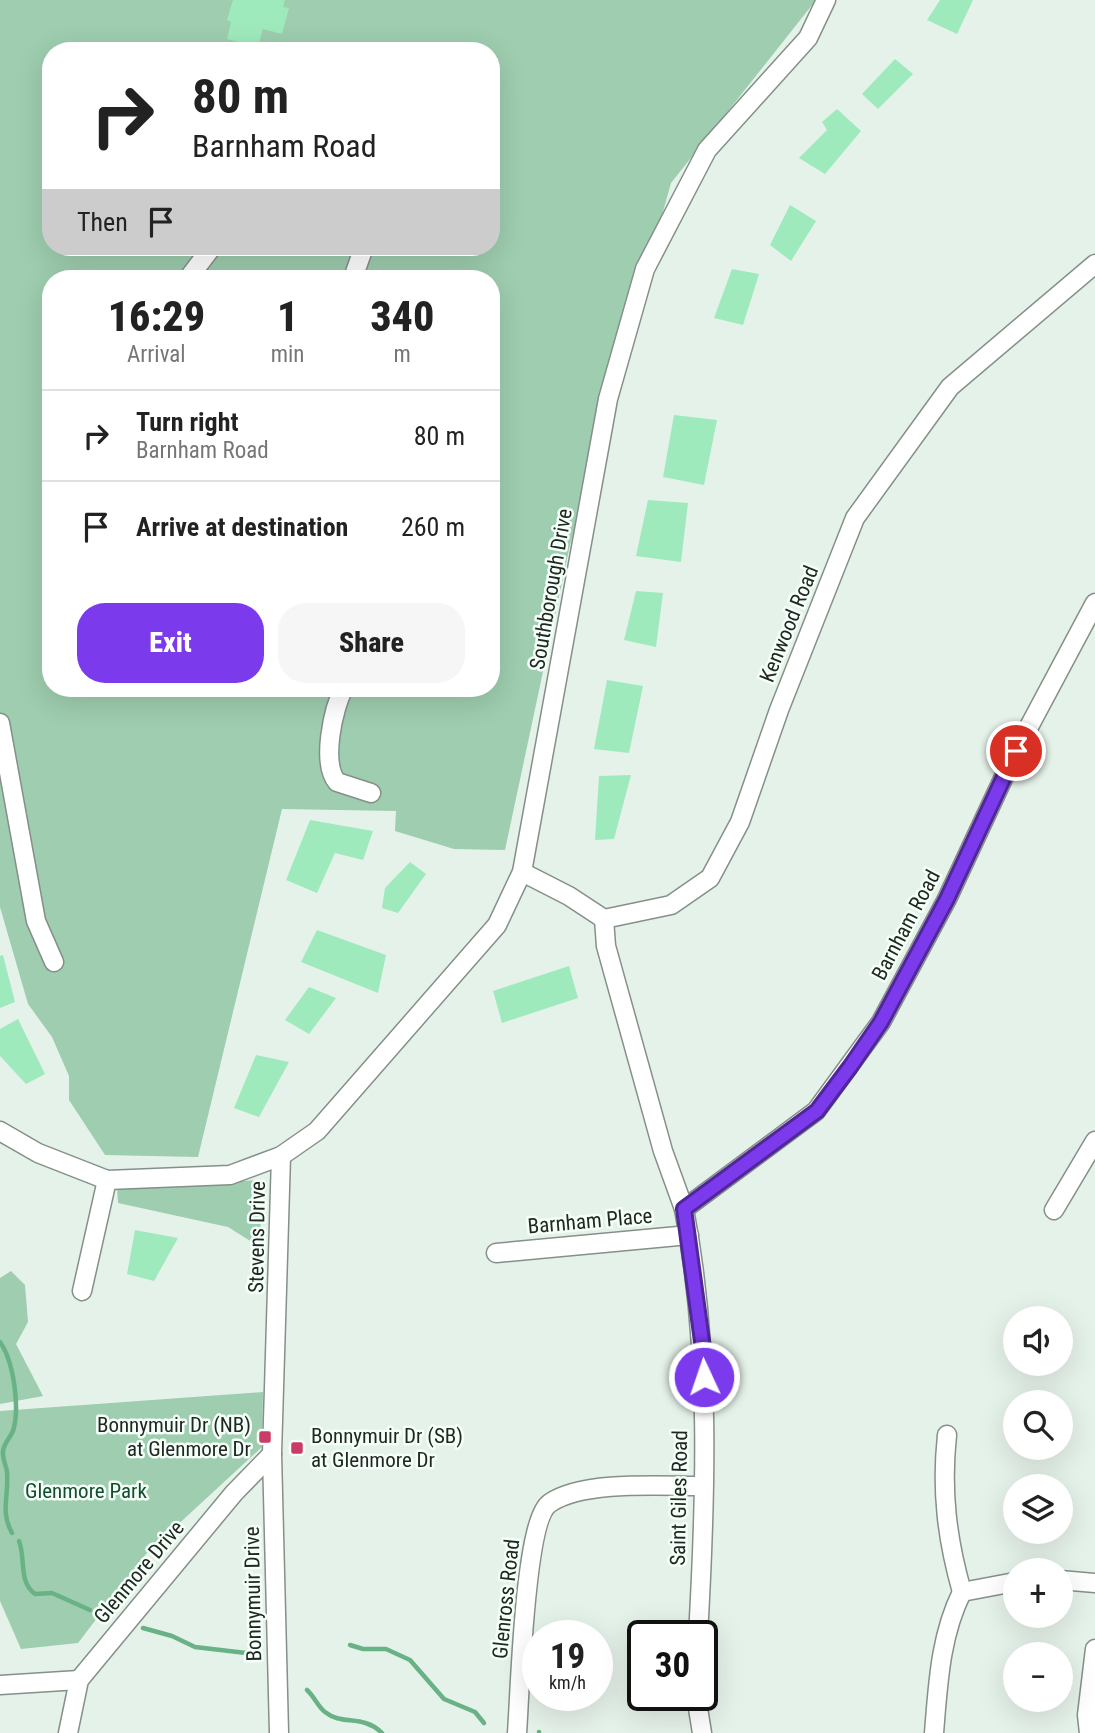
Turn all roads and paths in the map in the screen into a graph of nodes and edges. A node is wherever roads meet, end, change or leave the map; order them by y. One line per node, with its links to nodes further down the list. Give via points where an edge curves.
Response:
1 (827, 0): 7 (street, Southborough Drive, via 808,38 706,150 645,269 608,399)
2 (1095, 264): 8 (street, Kenwood Road, via 950,387 855,518 740,822 710,878 671,905)
3 (1095, 603): 14 (street, Barnham Road, via 881,1022 817,1111)
4 (339, 697): 6 (street, via 329,767 337,782)
5 (0, 723): 9 (street, via 36,921)
6 (371, 793)
7 (523, 872): 8 (street); 12 (street, Southborough Drive, via 497,925 317,1131)
8 (604, 919): 14 (street, via 606,946 663,1151)
9 (54, 962)
10 (0, 1131): 13 (street, Stevens Drive, via 38,1153)
11 (1095, 1142): 15 (street)
12 (281, 1156): 13 (street, Stevens Drive, via 230,1175); 20 (street, Stevens Drive)
13 (107, 1180): 18 (street)
14 (684, 1209): 16 (street)
15 (1054, 1210)
16 (689, 1235): 17 (street, Barnham Place); 21 (street, Saint Giles Road, via 704,1356)
17 (496, 1253)
18 (82, 1291)
19 (947, 1435): 25 (street, via 943,1472 949,1547)
20 (272, 1454): 28 (street, Glenmore Drive, via 234,1493); 32 (street, Bonnymuir Drive)
21 (703, 1486): 26 (street, Saint Giles Road); 33 (street, Glenross Road, via 585,1490 549,1503 541,1511 530,1553)
22 (1073, 1581): 23 (street)
23 (1095, 1583)
24 (1003, 1584): 25 (street)
25 (962, 1592): 35 (street, via 941,1656)
26 (699, 1620)
27 (1095, 1649): 36 (street)
28 (79, 1680): 29 (street); 31 (street, Glenmore Drive)
29 (0, 1685)
30 (698, 1711): 34 (street)
31 (68, 1733)
32 (279, 1733)
33 (517, 1733)
34 (702, 1733)
35 (934, 1733)
36 (1089, 1733)

